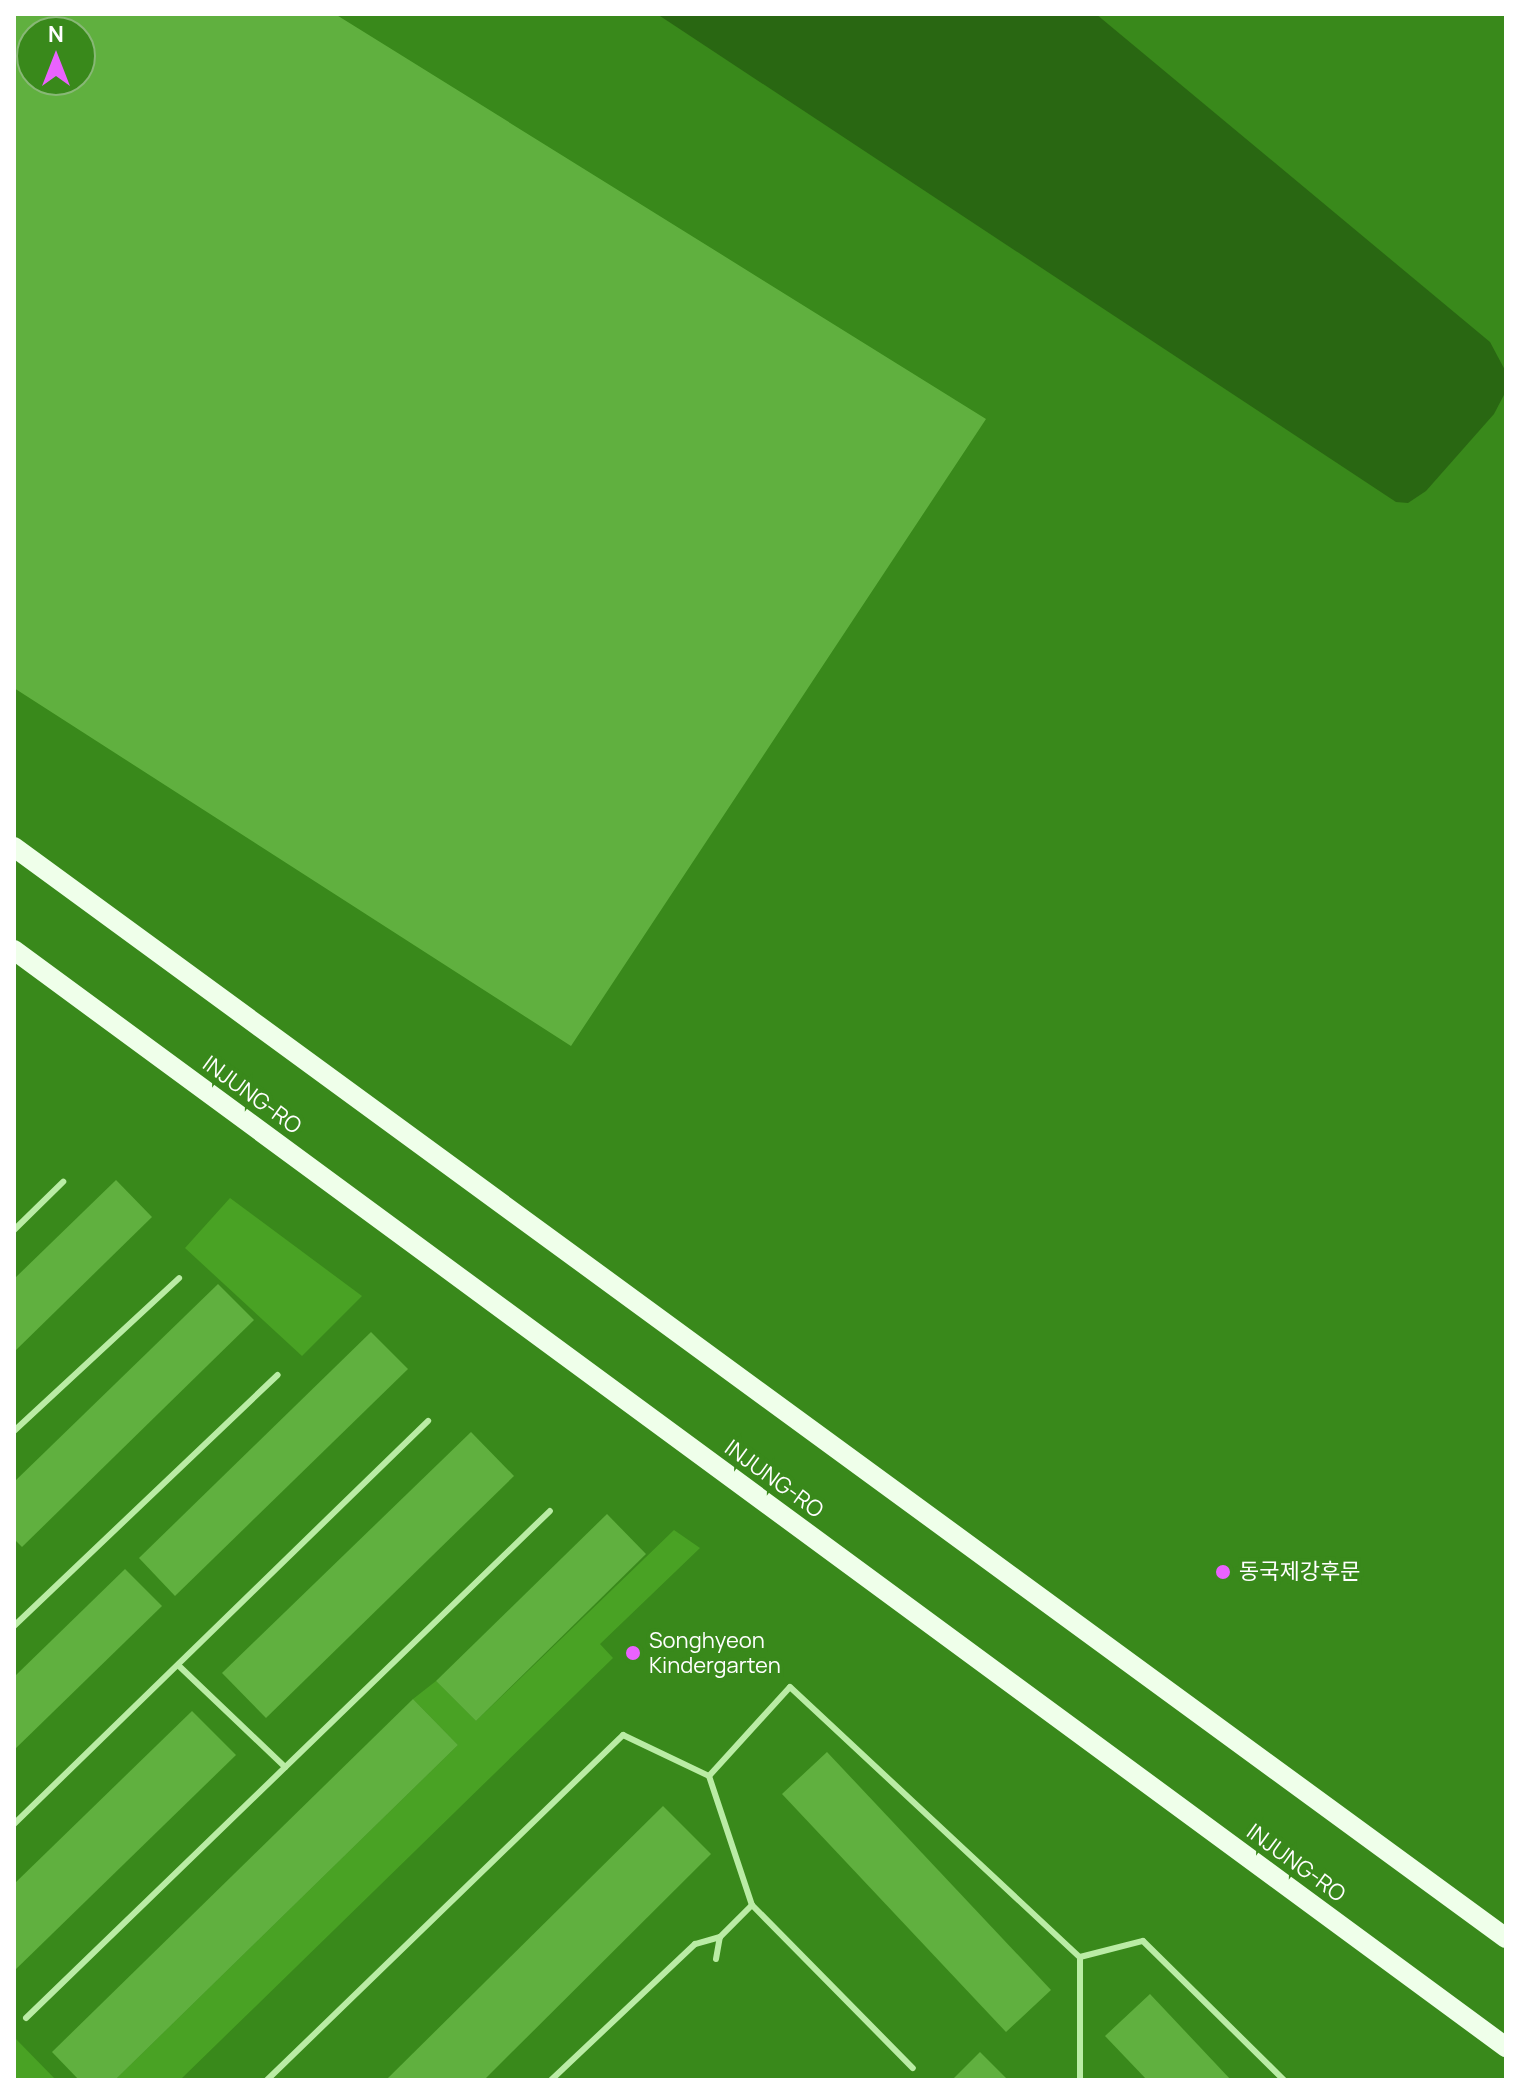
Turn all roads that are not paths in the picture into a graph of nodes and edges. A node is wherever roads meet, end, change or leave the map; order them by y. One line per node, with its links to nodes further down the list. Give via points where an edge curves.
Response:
1 (14, 847): 17 (main road)
2 (14, 950): 21 (main road, INJUNG-RO)
3 (63, 1182): 4 (lane)
4 (14, 1230)
5 (179, 1278): 8 (lane)
6 (278, 1375): 10 (lane)
7 (428, 1421): 11 (lane)
8 (14, 1431)
9 (550, 1511): 12 (lane)
10 (14, 1626)
11 (178, 1665): 12 (lane); 14 (lane)
12 (285, 1767): 20 (lane)
13 (709, 1776): 15 (lane); 18 (lane, via 790,1687); 23 (lane, via 623,1735)
14 (14, 1824)
15 (752, 1905): 16 (lane); 22 (lane)
16 (720, 1937): 19 (lane); 24 (lane, via 695,1944)
17 (1506, 1938)
18 (1080, 1957): 25 (lane); 26 (lane, via 1143,1941)
19 (716, 1959)
20 (26, 2018)
21 (1506, 2047)
22 (913, 2068)
23 (267, 2080)
24 (551, 2080)
25 (1080, 2080)
26 (1284, 2080)

